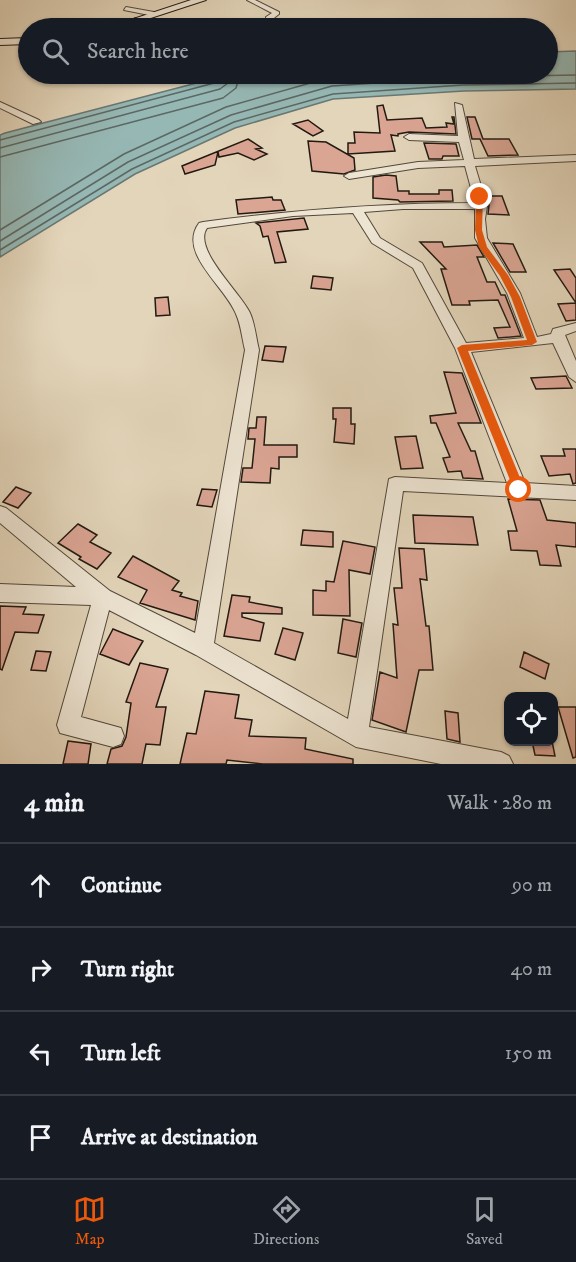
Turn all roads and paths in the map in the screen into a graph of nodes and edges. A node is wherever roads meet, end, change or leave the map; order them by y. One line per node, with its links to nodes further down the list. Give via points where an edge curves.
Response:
1 (201, 0): 4 (street)
2 (250, 0): 6 (street, via 277,13)
3 (126, 9): 4 (street)
4 (154, 14): 5 (street)
5 (141, 18)
6 (270, 18)
7 (18, 41): 8 (street)
8 (0, 42)
9 (0, 105): 11 (street)
10 (458, 105): 13 (street)
11 (36, 122)
12 (409, 137): 13 (street)
13 (463, 139): 15 (street)
14 (576, 158): 15 (street)
15 (469, 161): 16 (street); 17 (street)
16 (349, 176)
17 (481, 206): 18 (street); 21 (street, via 479,230 483,247 516,297)
18 (357, 210): 22 (street, via 376,240 418,266); 29 (street, via 293,213 203,225 198,232 198,247 243,313 252,350)
19 (576, 327): 20 (street, via 558,332)
20 (558, 338): 21 (street); 23 (street)
21 (532, 342): 22 (street)
22 (462, 348): 24 (street)
23 (576, 377)
24 (519, 490): 25 (street); 31 (street, via 395,484)
25 (576, 493)
26 (0, 513): 28 (street)
27 (0, 593): 28 (street)
28 (103, 597): 29 (street); 30 (street, via 68,725)
29 (203, 648): 31 (street)
30 (113, 736)
31 (356, 736): 32 (street)
32 (501, 764)

